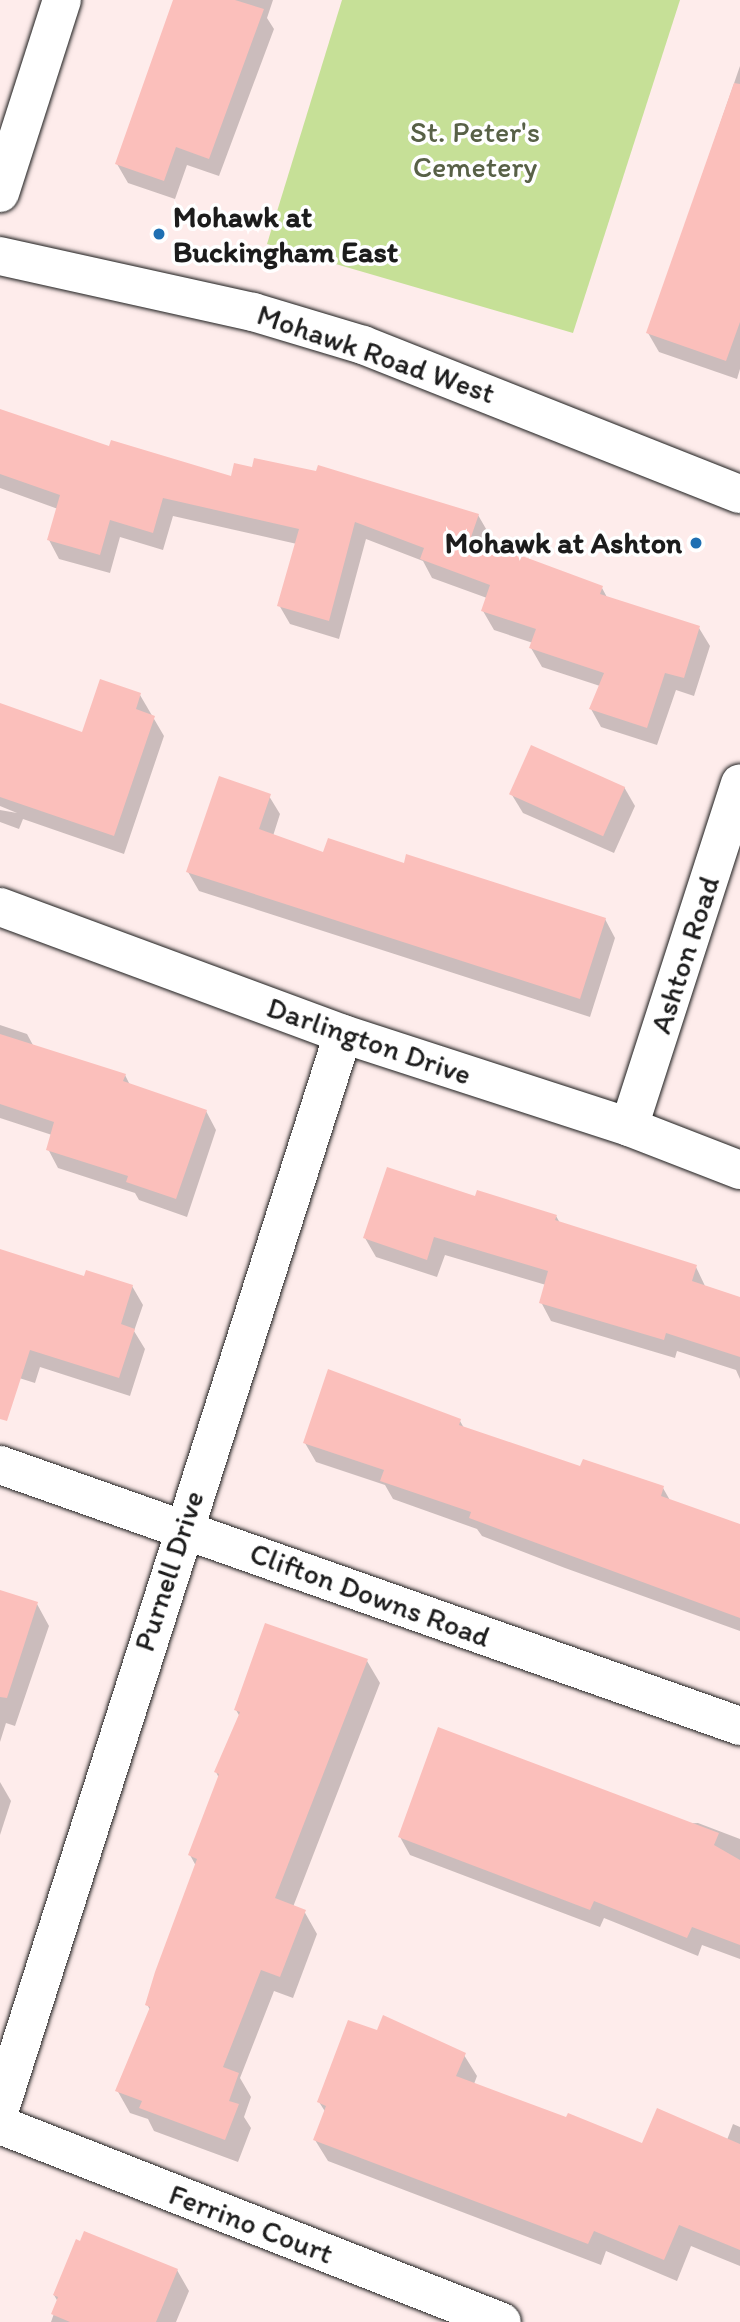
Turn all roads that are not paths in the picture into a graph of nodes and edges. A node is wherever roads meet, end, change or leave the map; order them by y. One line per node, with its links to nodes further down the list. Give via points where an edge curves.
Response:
1 (62, 0): 2 (street)
2 (0, 193)
3 (0, 256): 4 (street, Mohawk Road West, via 253,312 363,345)
4 (740, 494)
5 (740, 783): 8 (street, Ashton Road)
6 (0, 907): 7 (street, Darlington Drive)
7 (343, 1034): 8 (street, Darlington Drive); 11 (street, Purnell Drive)
8 (629, 1128): 9 (street, Darlington Drive)
9 (740, 1170)
10 (0, 1465): 11 (street, Clifton Downs Road)
11 (182, 1528): 12 (street, Clifton Downs Road); 13 (street, Purnell Drive)
12 (740, 1726)
13 (0, 2109)
14 (0, 2125): 15 (street, Ferrino Court)
15 (502, 2322)

